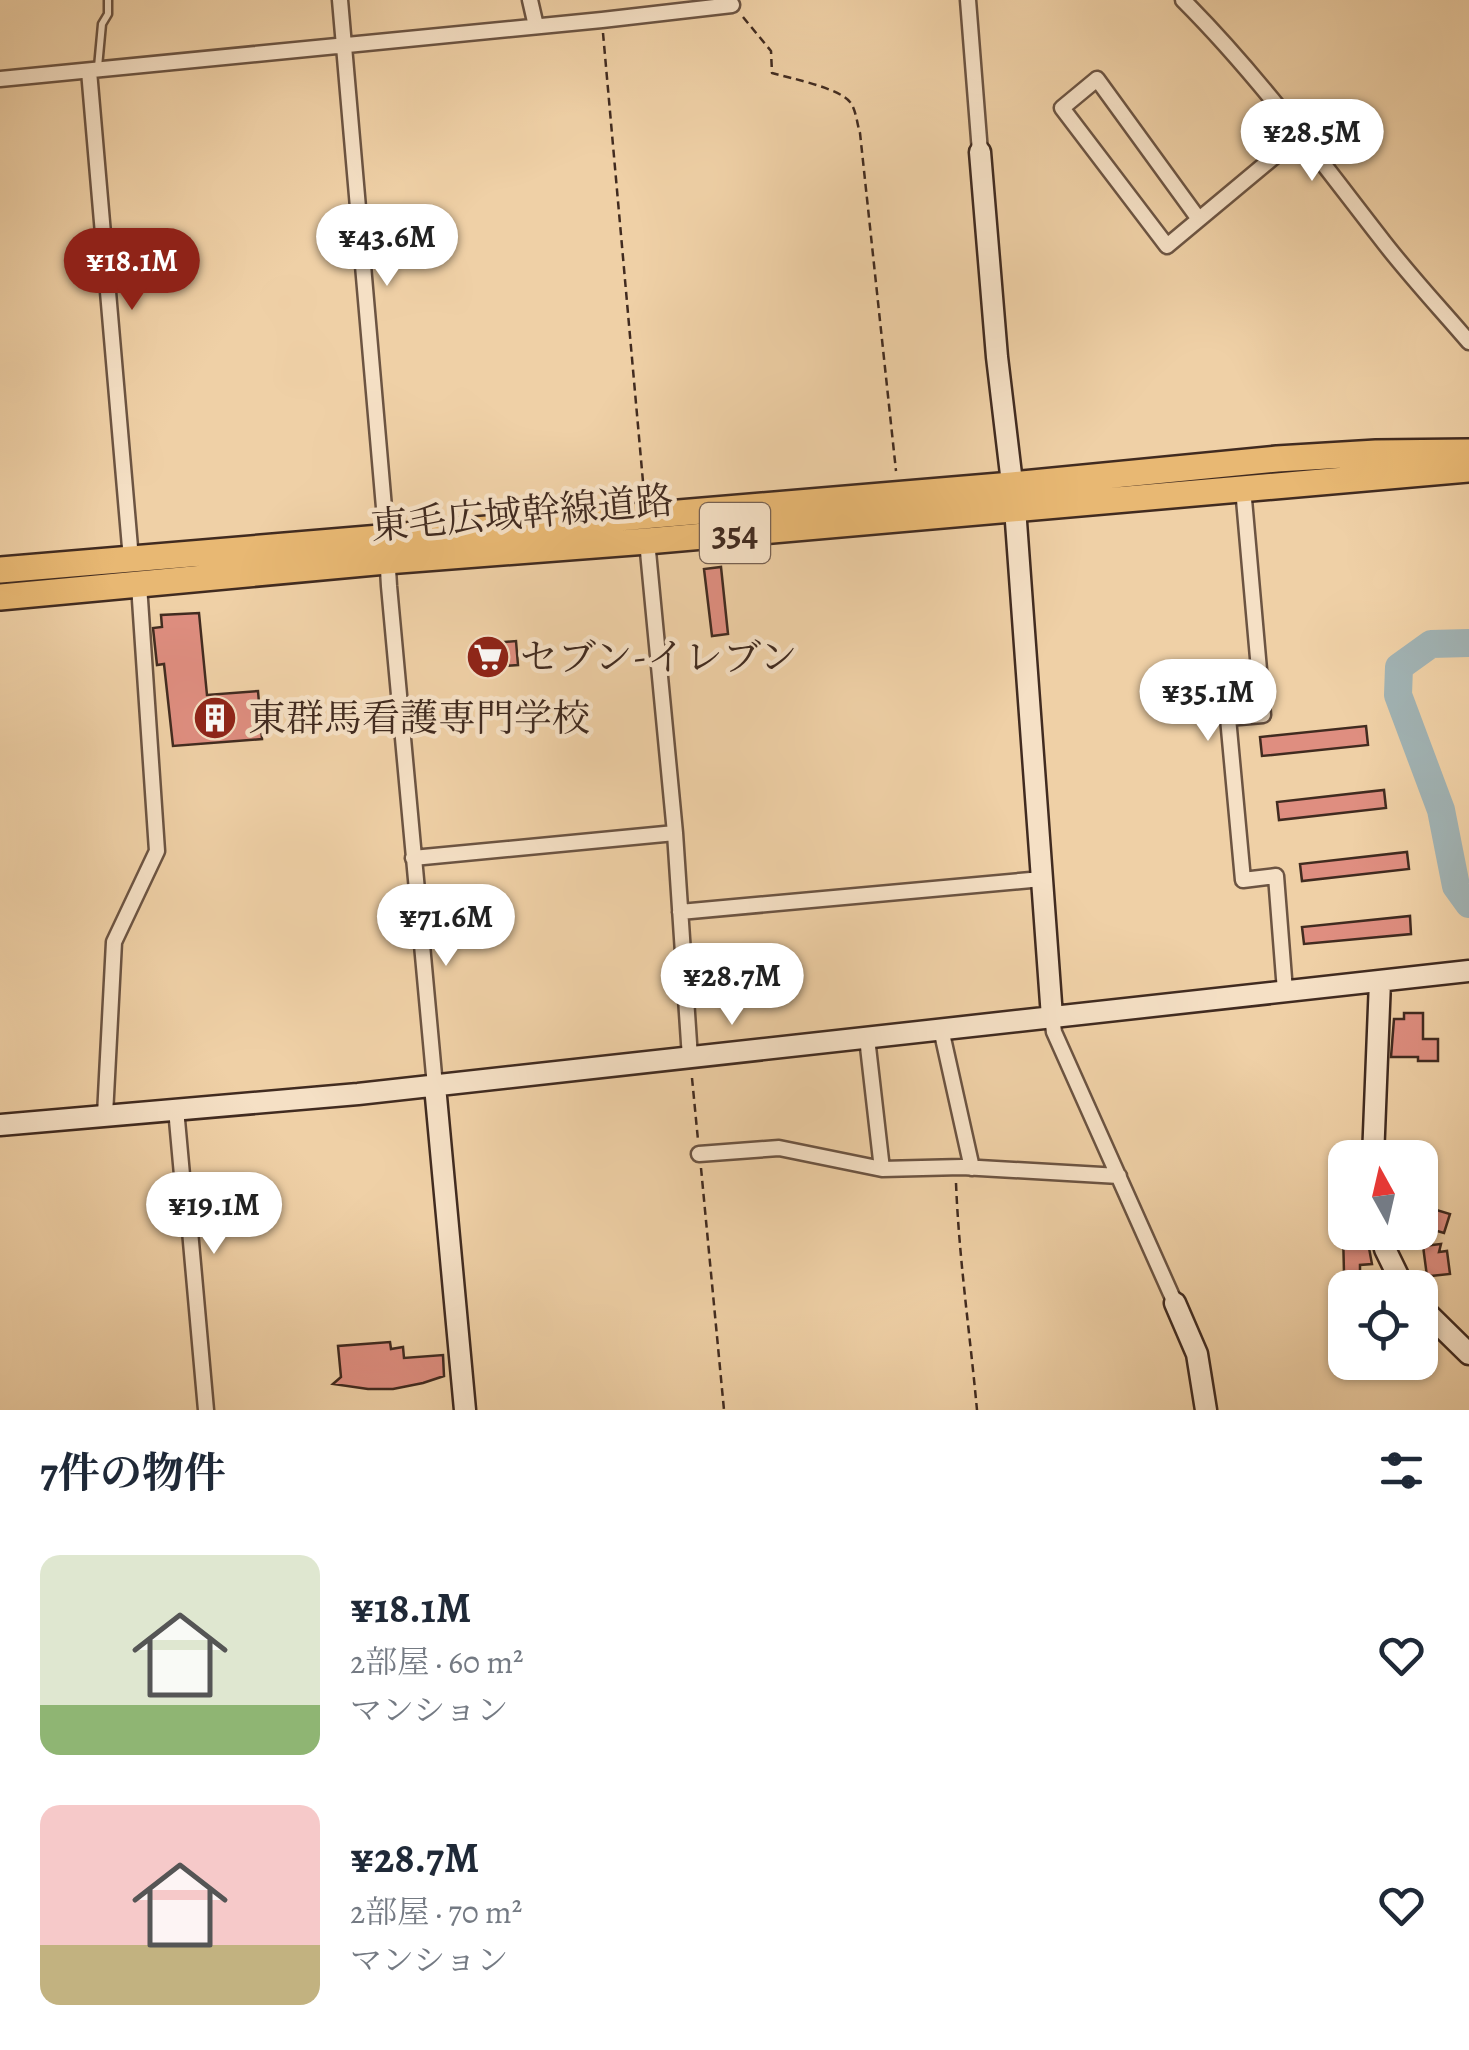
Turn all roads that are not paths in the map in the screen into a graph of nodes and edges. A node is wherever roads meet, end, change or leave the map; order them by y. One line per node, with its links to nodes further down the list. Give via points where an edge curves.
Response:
1 (108, 0): 9 (lane)
2 (340, 0): 8 (street)
3 (530, 0): 7 (street)
4 (968, 0): 12 (street)
5 (1184, 0): 11 (street)
6 (731, 2): 7 (street)
7 (536, 26): 8 (street)
8 (344, 46): 9 (street); 20 (street)
9 (93, 70): 10 (street); 21 (street)
10 (0, 79)
11 (1300, 135): 13 (street); 14 (street)
12 (980, 152): 18 (street)
13 (1198, 218): 13 (street, via 1167,246 1062,108 1096,80)
14 (1467, 337)
15 (1469, 452): 18 (highway, 東毛広域幹線道路 / 354, via 1277,458)
16 (1469, 469): 17 (highway, 東毛広域幹線道路 / 354)
17 (1242, 488): 18 (highway, 東毛広域幹線道路 / 354); 31 (street, via 1262,715 1228,718 1243,880 1276,876)
18 (1013, 496): 19 (highway, 東毛広域幹線道路 / 354); 20 (highway, 東毛広域幹線道路 / 354, via 898,494 646,515); 27 (street)
19 (646, 541): 20 (highway, 東毛広域幹線道路 / 354); 25 (street)
20 (387, 549): 21 (highway, 東毛広域幹線道路 / 354); 23 (highway, 東毛広域幹線道路 / 354); 26 (street)
21 (132, 560): 22 (highway, 東毛広域幹線道路 / 354)
22 (0, 570)
23 (139, 585): 24 (highway, 東毛広域幹線道路 / 354); 38 (street, via 158,852 114,942)
24 (0, 597)
25 (674, 834): 26 (street); 28 (street)
26 (413, 858): 36 (street)
27 (1042, 879): 28 (street); 32 (street)
28 (680, 912): 35 (street)
29 (1469, 971): 30 (street)
30 (1380, 981): 31 (street); 40 (street)
31 (1285, 991): 32 (street)
32 (1052, 1017): 33 (street); 44 (street)
33 (941, 1030): 34 (street); 42 (street)
34 (866, 1038): 35 (street); 43 (street)
35 (690, 1058): 36 (street)
36 (435, 1086): 37 (street); 49 (street)
37 (176, 1109): 38 (street); 48 (street)
38 (105, 1115): 39 (street)
39 (0, 1124)
40 (1373, 1140)
41 (699, 1154): 43 (street, via 778,1148)
42 (972, 1168): 43 (street); 44 (street)
43 (882, 1169)
44 (1118, 1176): 45 (street)
45 (1176, 1302): 50 (street, via 1197,1354)
46 (1438, 1324): 47 (street)
47 (1469, 1354)
48 (206, 1410)
49 (465, 1410)
50 (1206, 1410)

